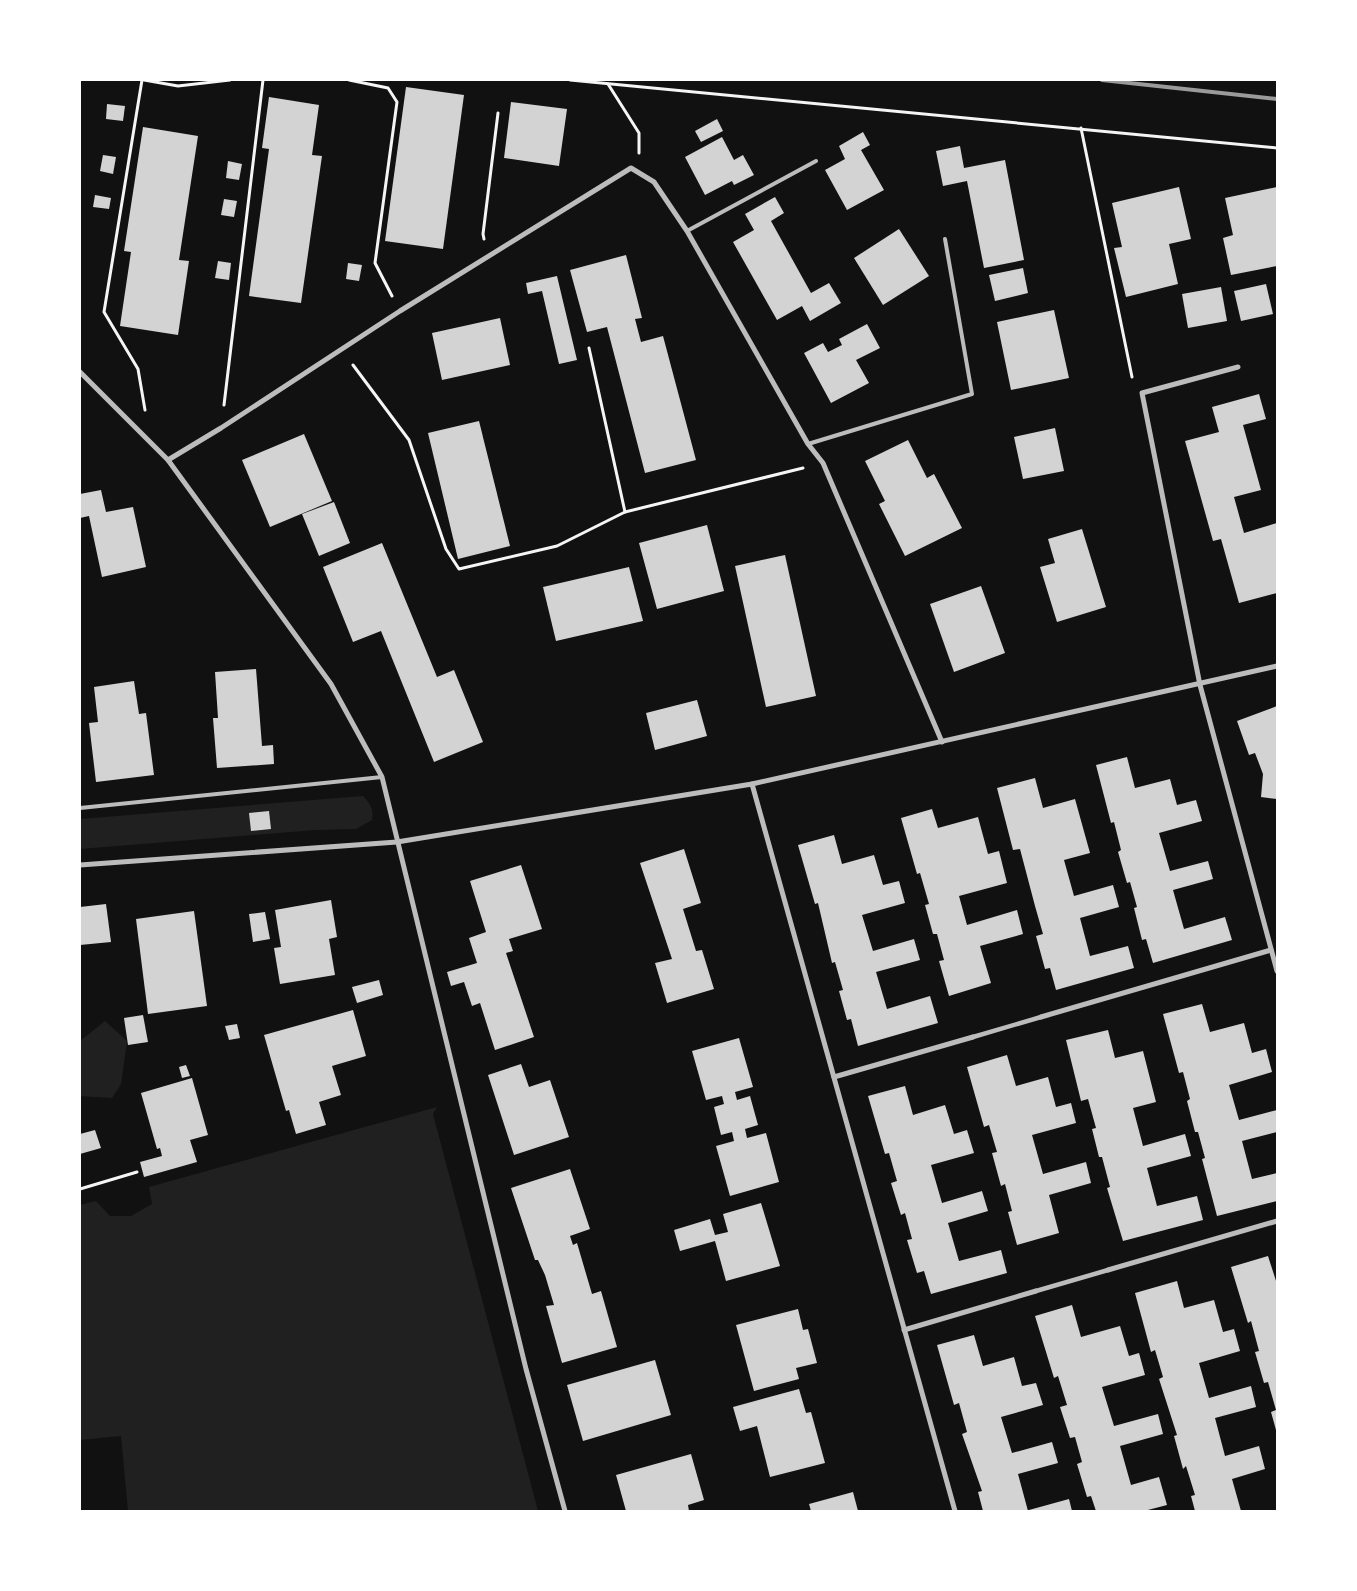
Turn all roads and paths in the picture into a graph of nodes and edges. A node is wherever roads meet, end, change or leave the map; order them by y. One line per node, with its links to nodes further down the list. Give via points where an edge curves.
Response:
1 (143, 80): 2 (path, via 178,86); 22 (path, via 104,312 138,370)
2 (230, 80)
3 (263, 80): 21 (path)
4 (349, 80): 15 (path, via 388,88 397,102 375,263)
5 (570, 80): 6 (path)
6 (608, 84): 8 (path); 11 (path, via 639,133)
7 (498, 112): 14 (path, via 483,234)
8 (1081, 128): 9 (path); 20 (path, via 1132,378)
9 (1277, 148)
10 (816, 160): 12 (lane)
11 (640, 173): 12 (street, via 654,182); 14 (street, via 631,168)
12 (687, 231): 23 (street)
13 (946, 239): 23 (lane, via 972,394)
14 (490, 256): 15 (street)
15 (400, 310): 17 (street)
16 (589, 348): 26 (path)
17 (341, 349): 21 (street); 26 (path, via 409,440 446,549 459,569 557,546)
18 (1238, 367): 20 (street)
19 (80, 372): 22 (street)
20 (1142, 393): 28 (street)
21 (221, 428): 24 (street)
22 (151, 443): 24 (street)
23 (808, 444): 25 (street)
24 (168, 460): 30 (street, via 331,684)
25 (823, 463): 26 (path); 29 (street)
26 (625, 512)
27 (1277, 666): 28 (street)
28 (1200, 685): 29 (street); 35 (street)
29 (942, 742): 31 (street)
30 (382, 777): 32 (lane); 33 (street)
31 (752, 784): 33 (street); 39 (street)
32 (80, 808)
33 (397, 842): 34 (street); 46 (street, via 526,1369)
34 (80, 865)
35 (1271, 950): 36 (street); 37 (street)
36 (1277, 971)
37 (1041, 1017): 38 (street)
38 (973, 1037): 39 (street)
39 (834, 1077): 45 (street)
40 (137, 1172): 41 (path)
41 (80, 1189)
42 (1277, 1221): 43 (street)
43 (1108, 1270): 44 (street)
44 (1036, 1291): 45 (street)
45 (904, 1330): 47 (street)
46 (565, 1511)
47 (955, 1511)

